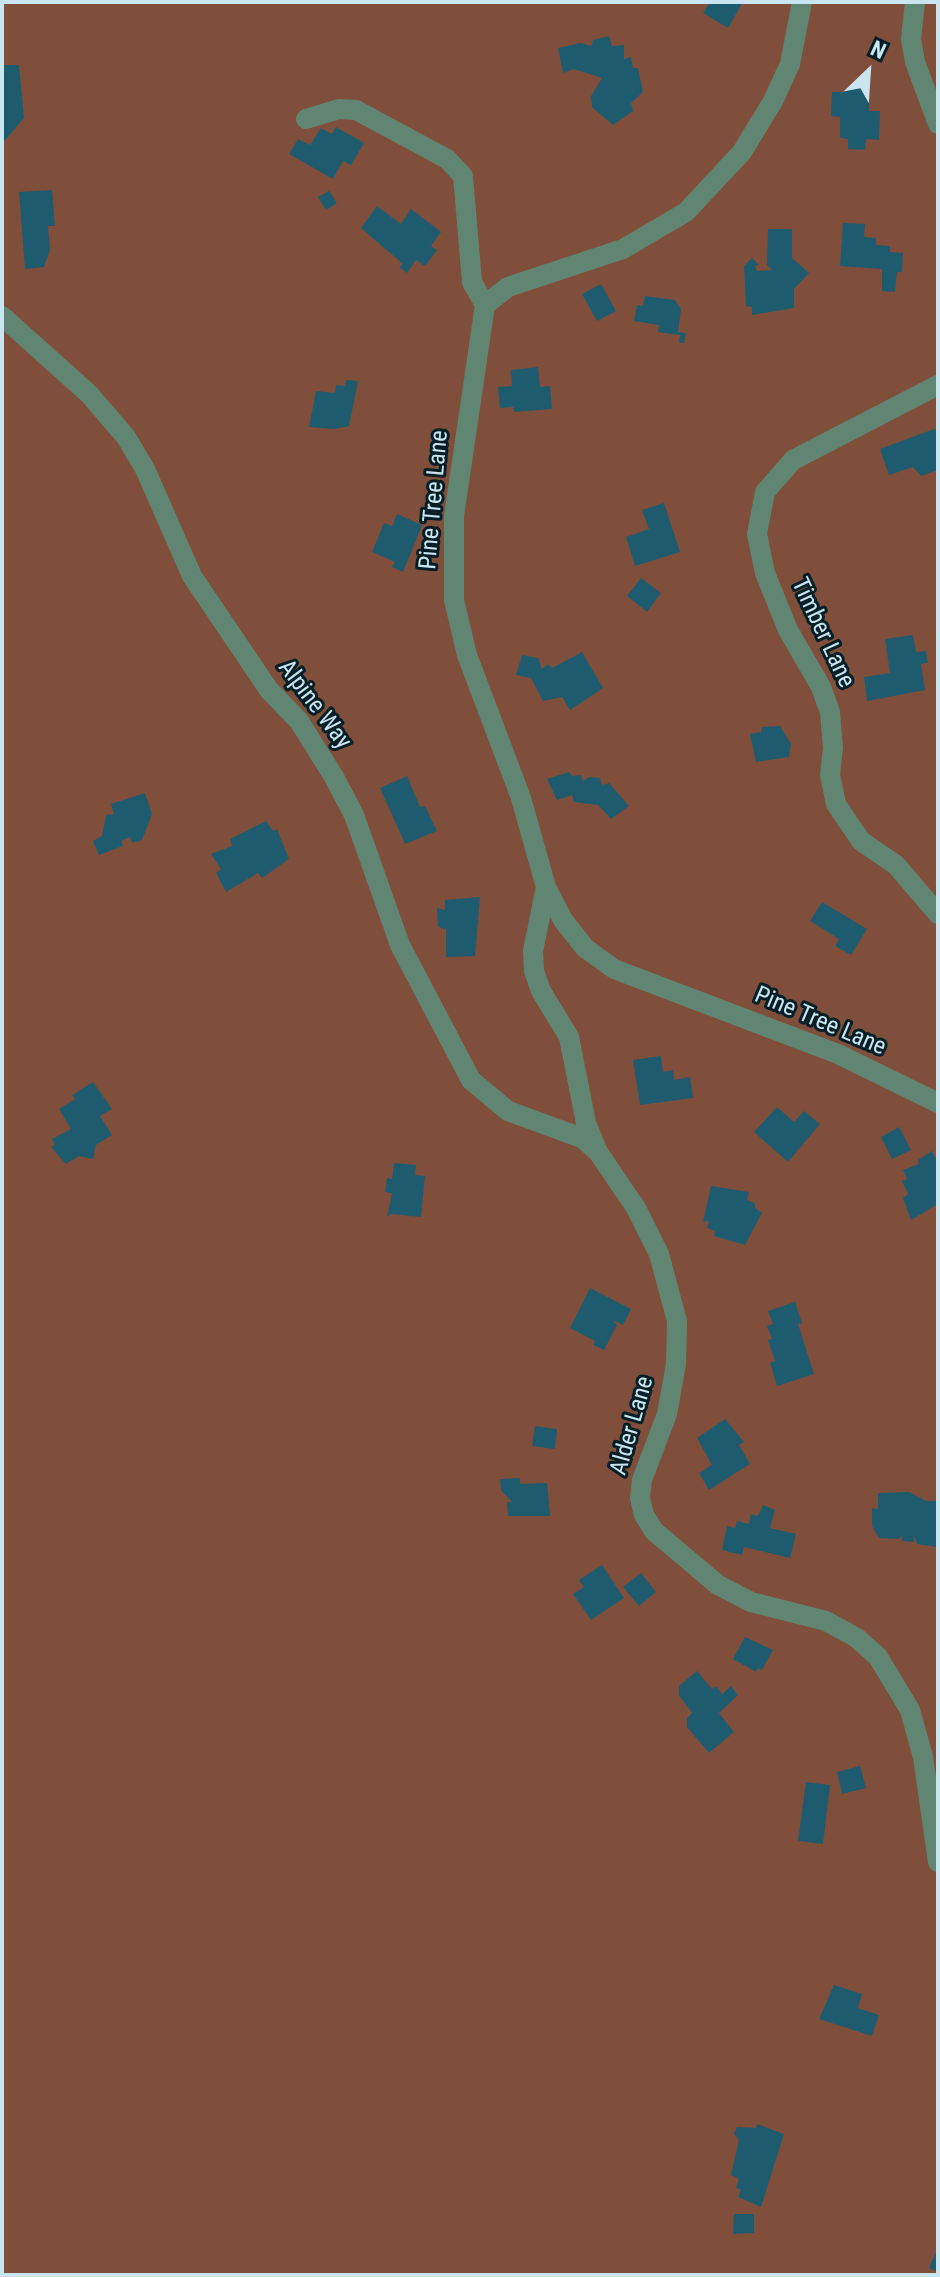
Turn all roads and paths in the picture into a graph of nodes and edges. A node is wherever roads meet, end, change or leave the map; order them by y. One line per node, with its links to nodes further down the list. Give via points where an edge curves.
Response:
1 (802, 2): 5 (street, via 790,64 773,101 742,152 686,212 623,249 508,287)
2 (915, 2): 4 (street, via 915,62)
3 (306, 119): 5 (street, via 356,110 447,159 463,176 472,282)
4 (938, 124)
5 (485, 305): 8 (street, Pine Tree Lane, via 454,516 454,600 467,655 521,798)
6 (2, 316): 11 (street, Alpine Way, via 89,394 126,437 192,576 269,690 319,750 354,815 400,945 471,1080 508,1111 582,1138)
7 (938, 385): 9 (street, Timber Lane, via 793,460 765,492 757,534 765,573 788,630 830,712 830,775 836,804 861,841 896,865)
8 (546, 887): 10 (street, Pine Tree Lane, via 577,939 614,969 838,1054); 11 (street, Alder Lane, via 534,971 569,1037 586,1123)
9 (938, 914)
10 (938, 1103)
11 (598, 1152): 12 (street, Alder Lane, via 659,1254 677,1321 667,1414 642,1480 644,1515 654,1531 718,1585 751,1602 826,1621 878,1657 910,1710 923,1757)
12 (938, 1862)

